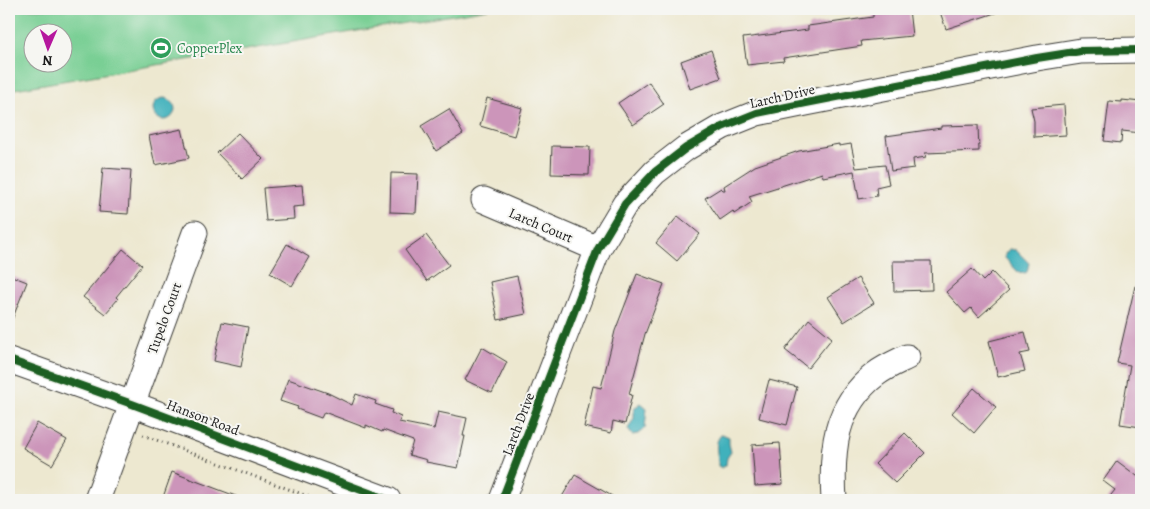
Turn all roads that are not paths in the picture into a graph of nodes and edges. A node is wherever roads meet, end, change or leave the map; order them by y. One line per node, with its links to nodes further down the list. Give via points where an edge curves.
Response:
1 (1141, 50): 4 (street, Larch Drive, via 1082,51 1037,58 757,114 722,127 686,148 656,172 625,204)
2 (484, 200): 4 (street, Larch Court)
3 (196, 233): 7 (street, Tupelo Court)
4 (598, 249): 10 (street, Larch Drive)
5 (907, 357): 11 (street, via 876,374 848,404 835,441)
6 (9, 360): 7 (street, Hanson Road)
7 (132, 404): 8 (street, Tupelo Court); 9 (street, Hanson Road)
8 (97, 500)
9 (388, 500)
10 (502, 500)
11 (834, 500)

